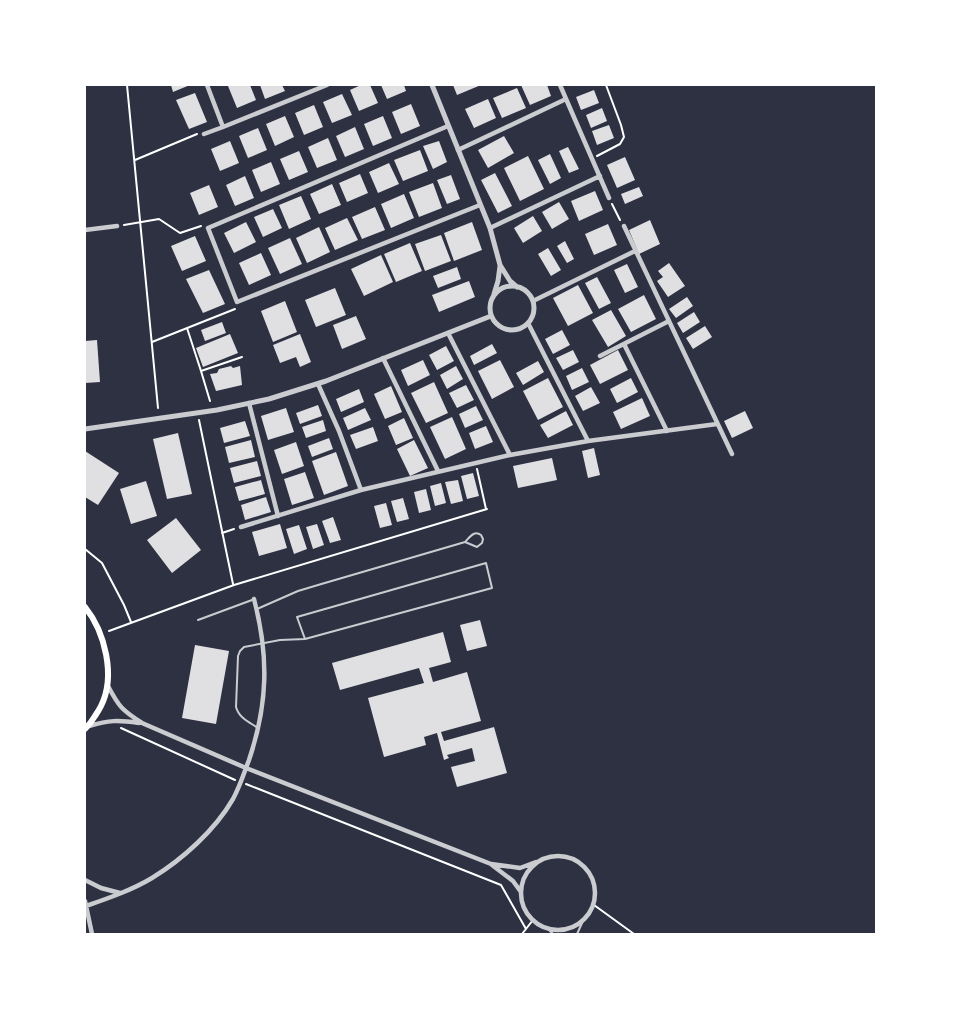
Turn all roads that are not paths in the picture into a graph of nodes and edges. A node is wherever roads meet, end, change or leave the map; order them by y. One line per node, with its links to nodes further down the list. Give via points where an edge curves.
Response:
1 (207, 85): 7 (street)
2 (326, 85): 7 (street)
3 (432, 85): 6 (street)
4 (560, 85): 5 (street)
5 (566, 99): 9 (street); 10 (street)
6 (448, 126): 9 (street); 12 (street, via 208,228 237,302)
7 (222, 127): 8 (street)
8 (204, 134)
9 (458, 150): 12 (street)
10 (600, 176): 11 (street); 15 (street)
11 (609, 198)
12 (480, 205): 15 (street)
13 (117, 226): 16 (street)
14 (624, 226): 17 (street)
15 (490, 228): 18 (street)
16 (85, 230)
17 (635, 251): 21 (street); 23 (street)
18 (500, 265): 19 (street); 20 (street)
19 (517, 287): 20 (street, via 503,288); 21 (street)
20 (493, 297): 22 (street)
21 (533, 301): 24 (street, via 534,313)
22 (491, 316): 24 (street, via 500,328 507,330); 25 (street)
23 (669, 321): 26 (street); 31 (street)
24 (528, 324): 34 (street)
25 (448, 332): 28 (street); 36 (street)
26 (624, 344): 27 (street); 33 (street)
27 (600, 356)
28 (384, 358): 29 (street); 37 (street)
29 (318, 384): 30 (street); 38 (street)
30 (249, 403): 32 (street); 39 (street)
31 (717, 424): 33 (street); 35 (street)
32 (85, 429)
33 (667, 431): 34 (street)
34 (588, 441): 36 (street)
35 (732, 454)
36 (510, 455): 37 (street)
37 (438, 472): 38 (street)
38 (361, 490): 39 (street)
39 (278, 516): 40 (street)
40 (242, 527)
41 (465, 542): 41 (lane, via 477,546 483,539 480,533 475,532); 44 (lane, via 318,585)
42 (254, 599): 44 (street); 45 (lane)
43 (85, 606): 48 (main road, via 101,634 108,660)
44 (257, 609): 47 (street)
45 (198, 620)
46 (305, 639): 46 (lane, via 492,588 486,563 297,617); 47 (lane)
47 (263, 643): 51 (street, via 265,682); 51 (lane, via 244,648 238,656 236,707 241,717)
48 (108, 686): 49 (street, via 119,706); 50 (main road, via 102,706)
49 (142, 723): 50 (street, via 108,720); 52 (street)
50 (87, 727)
51 (258, 728): 52 (street)
52 (246, 768): 54 (street); 57 (street, via 233,799 190,849 154,877)
53 (536, 862): 54 (street, via 520,868); 56 (street, via 523,879); 59 (street, via 556,855 567,856 585,866 592,875 596,896)
54 (491, 864): 56 (street, via 513,881)
55 (85, 880): 57 (street)
56 (521, 892): 60 (street, via 526,912 540,926)
57 (122, 893): 58 (street)
58 (85, 904): 61 (street)
59 (583, 922): 60 (street, via 566,930); 63 (lane)
60 (548, 929): 62 (lane)
61 (92, 934)
62 (553, 934)
63 (577, 934)

